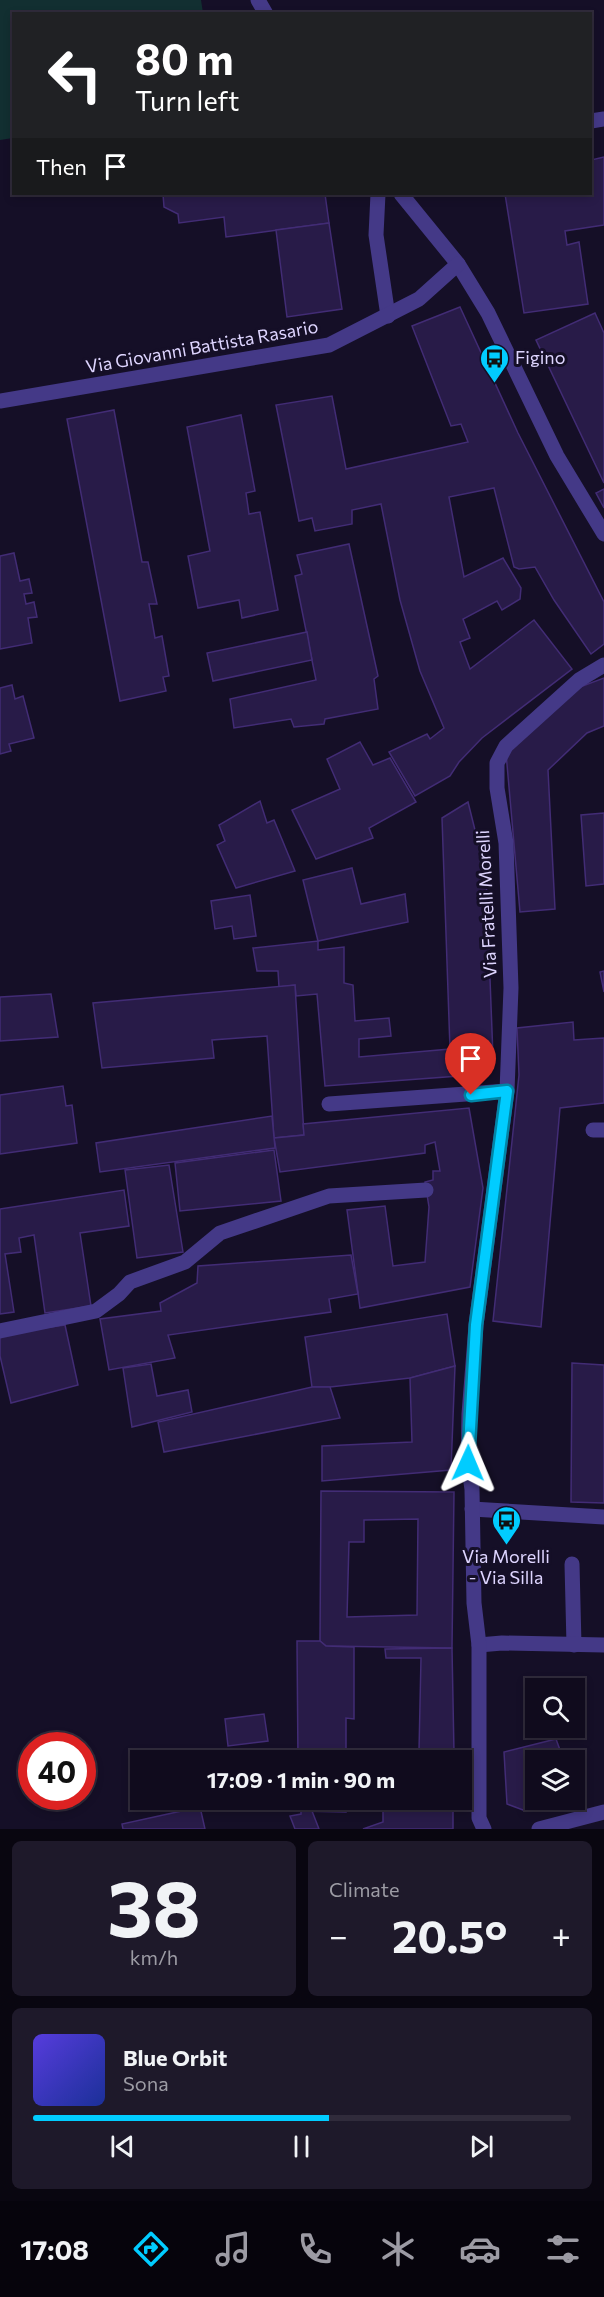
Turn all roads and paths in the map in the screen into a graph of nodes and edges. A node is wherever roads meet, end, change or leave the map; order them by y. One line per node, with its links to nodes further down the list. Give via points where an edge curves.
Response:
1 (378, 195): 4 (street, via 376,235)
2 (401, 195): 3 (street)
3 (458, 264): 4 (street, Via Giovanni Battista Rasario, via 419,299); 6 (street, via 488,313 557,456)
4 (388, 316): 5 (street, Via Giovanni Battista Rasario, via 329,345)
5 (0, 401)
6 (604, 534)
7 (604, 665): 8 (street, Via Fratelli Morelli, via 579,680 506,746 497,763 510,913)
8 (507, 1091): 9 (street); 12 (street, Via Fratelli Morelli, via 488,1189 476,1325 469,1414)
9 (329, 1104)
10 (426, 1190): 11 (street, via 329,1196 220,1233 185,1262 130,1282 96,1311)
11 (0, 1331)
12 (472, 1509): 13 (street); 17 (street, Via Fratelli Morelli)
13 (604, 1516)
14 (572, 1564): 15 (street)
15 (574, 1645): 16 (street); 17 (street)
16 (604, 1645)
17 (479, 1646): 19 (street, Via Fratelli Morelli, via 479,1818)
18 (604, 1812): 20 (street)
19 (484, 1829)
20 (539, 1829)

